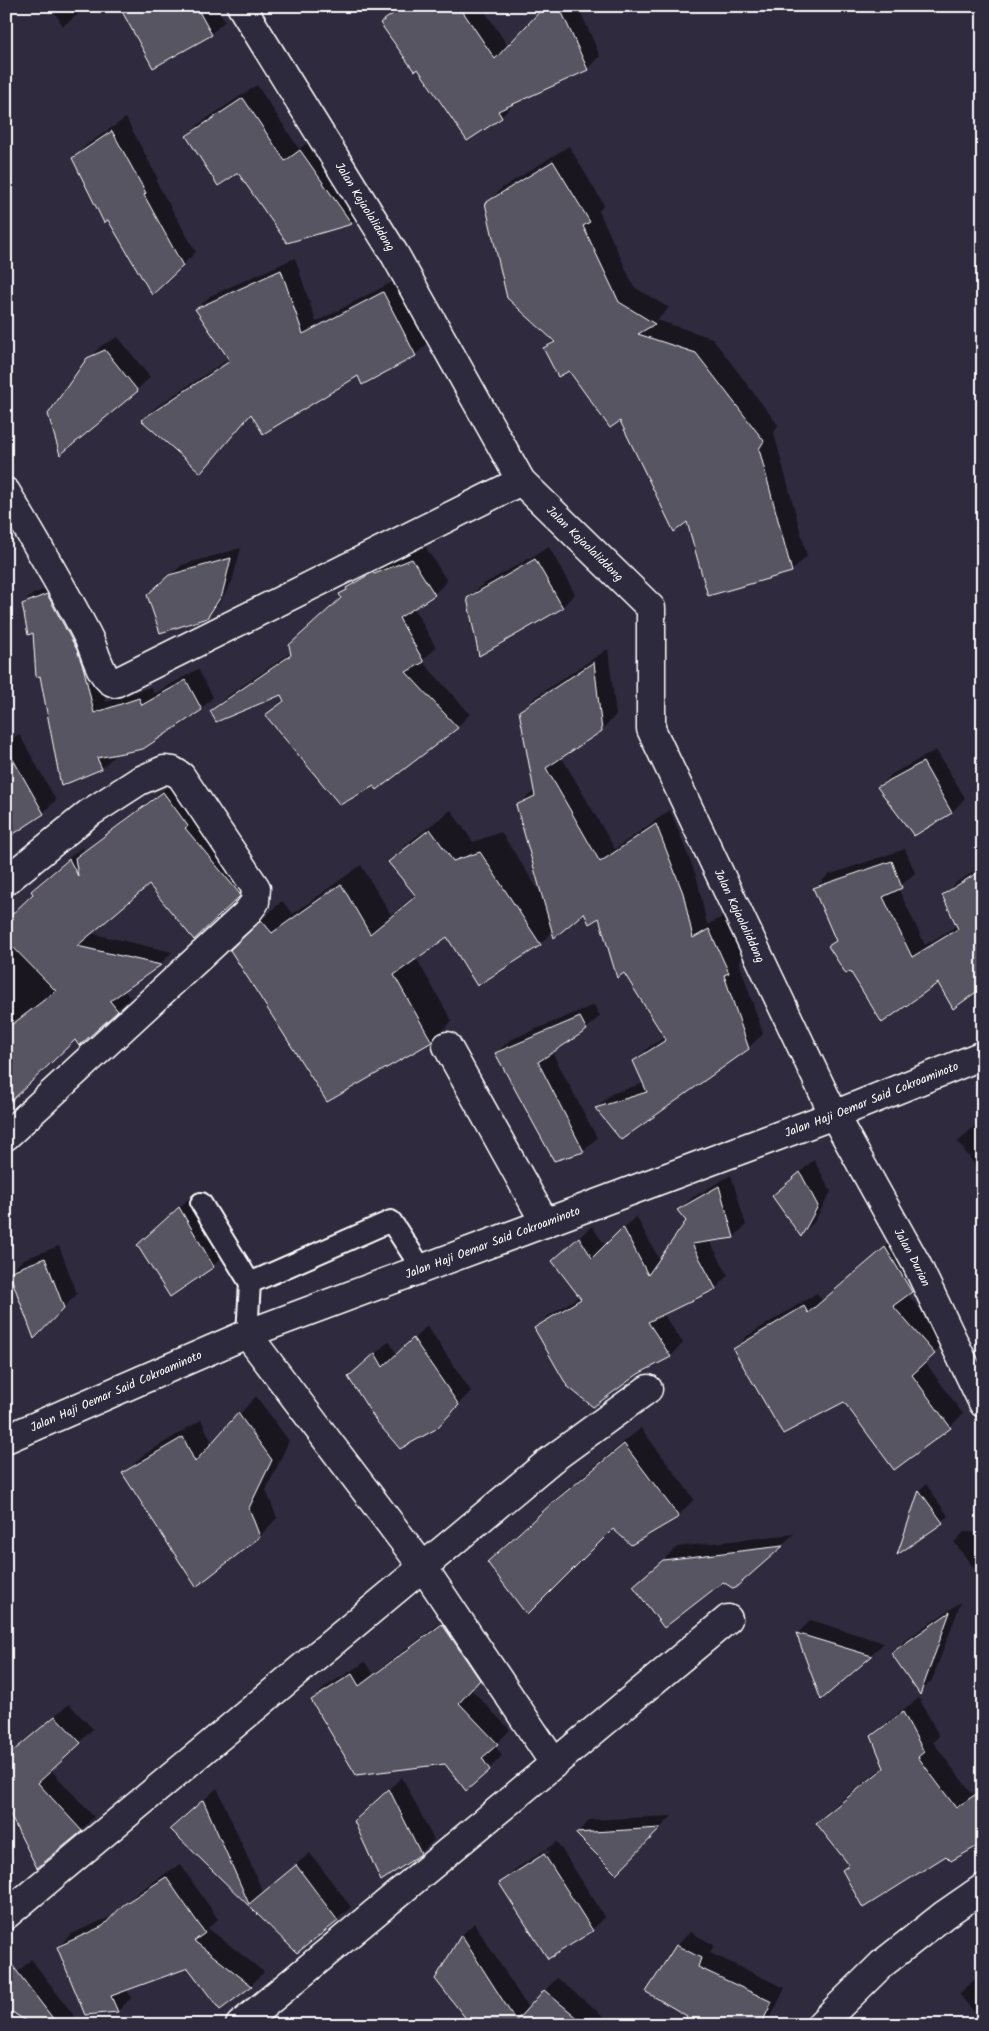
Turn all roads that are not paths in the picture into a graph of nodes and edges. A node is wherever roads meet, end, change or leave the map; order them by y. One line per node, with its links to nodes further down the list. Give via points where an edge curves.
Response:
1 (241, 6): 2 (main road, Jalan Kajaolaliddong, via 395,255)
2 (521, 481): 3 (main road, via 115,683 105,677 70,602); 7 (main road, Jalan Kajaolaliddong, via 651,608 651,729)
3 (6, 492)
4 (6, 880): 8 (main road, via 88,814 139,781 164,770 181,776 256,888 255,902 246,914)
5 (447, 1046): 10 (main road)
6 (983, 1054): 7 (main road, Jalan Haji Oemar Said Cokroaminoto)
7 (834, 1115): 10 (main road, Jalan Haji Oemar Said Cokroaminoto); 15 (main road, Jalan Durian, via 916,1262)
8 (6, 1136)
9 (201, 1204): 12 (lane)
10 (545, 1223): 11 (main road, Jalan Haji Oemar Said Cokroaminoto)
11 (422, 1269): 12 (lane, via 391,1222); 13 (main road, Jalan Haji Oemar Said Cokroaminoto)
12 (250, 1283): 13 (lane)
13 (247, 1334): 16 (main road, Jalan Haji Oemar Said Cokroaminoto); 17 (main road)
14 (648, 1390): 17 (main road, via 551,1460)
15 (983, 1403)
16 (6, 1439)
17 (423, 1567): 19 (main road); 21 (main road)
18 (728, 1619): 19 (main road)
19 (554, 1763): 22 (main road)
20 (983, 1888): 23 (main road, via 882,1964)
21 (6, 1915)
22 (240, 2025)
23 (820, 2025)

